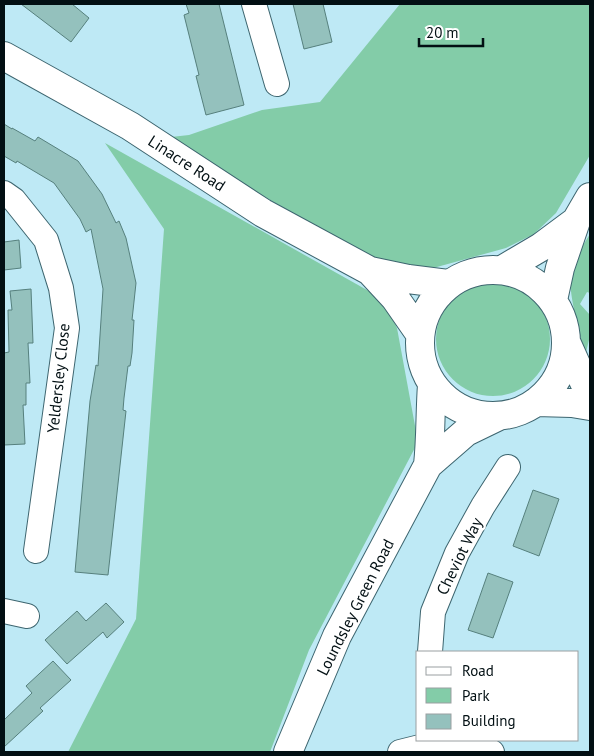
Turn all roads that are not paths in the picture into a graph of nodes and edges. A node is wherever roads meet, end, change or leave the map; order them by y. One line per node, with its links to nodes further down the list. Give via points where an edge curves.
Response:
1 (254, 4): 3 (street)
2 (4, 56): 8 (main road, Linacre Road, via 130,126 263,213)
3 (277, 84)
4 (4, 193): 20 (street, Yeldersley Close, via 14,200 46,240 61,288 67,328)
5 (590, 197): 6 (main road)
6 (576, 221): 7 (main road); 10 (main road)
7 (502, 270): 9 (main road, via 473,272); 10 (main road, via 531,280)
8 (370, 271): 9 (main road, Linacre Road); 11 (main road, Linacre Road, via 395,298)
9 (448, 284): 11 (main road, via 426,312)
10 (553, 300): 12 (main road, via 561,314)
11 (420, 334): 13 (main road, via 421,361)
12 (567, 344): 14 (main road); 15 (main road, via 555,383)
13 (432, 385): 17 (main road, via 455,406 484,416); 18 (main road, Loundsley Green Road)
14 (590, 389)
15 (536, 402): 16 (main road); 17 (main road, via 512,414)
16 (590, 406)
17 (499, 416): 18 (main road, Loundsley Green Road, via 466,432)
18 (428, 465): 23 (main road, Loundsley Green Road, via 336,636)
19 (508, 467): 21 (street, Cheviot Way, via 457,553 432,612)
20 (36, 551)
21 (430, 651)
22 (432, 742): 24 (street); 25 (street)
23 (288, 752)
24 (400, 752)
25 (492, 752)

